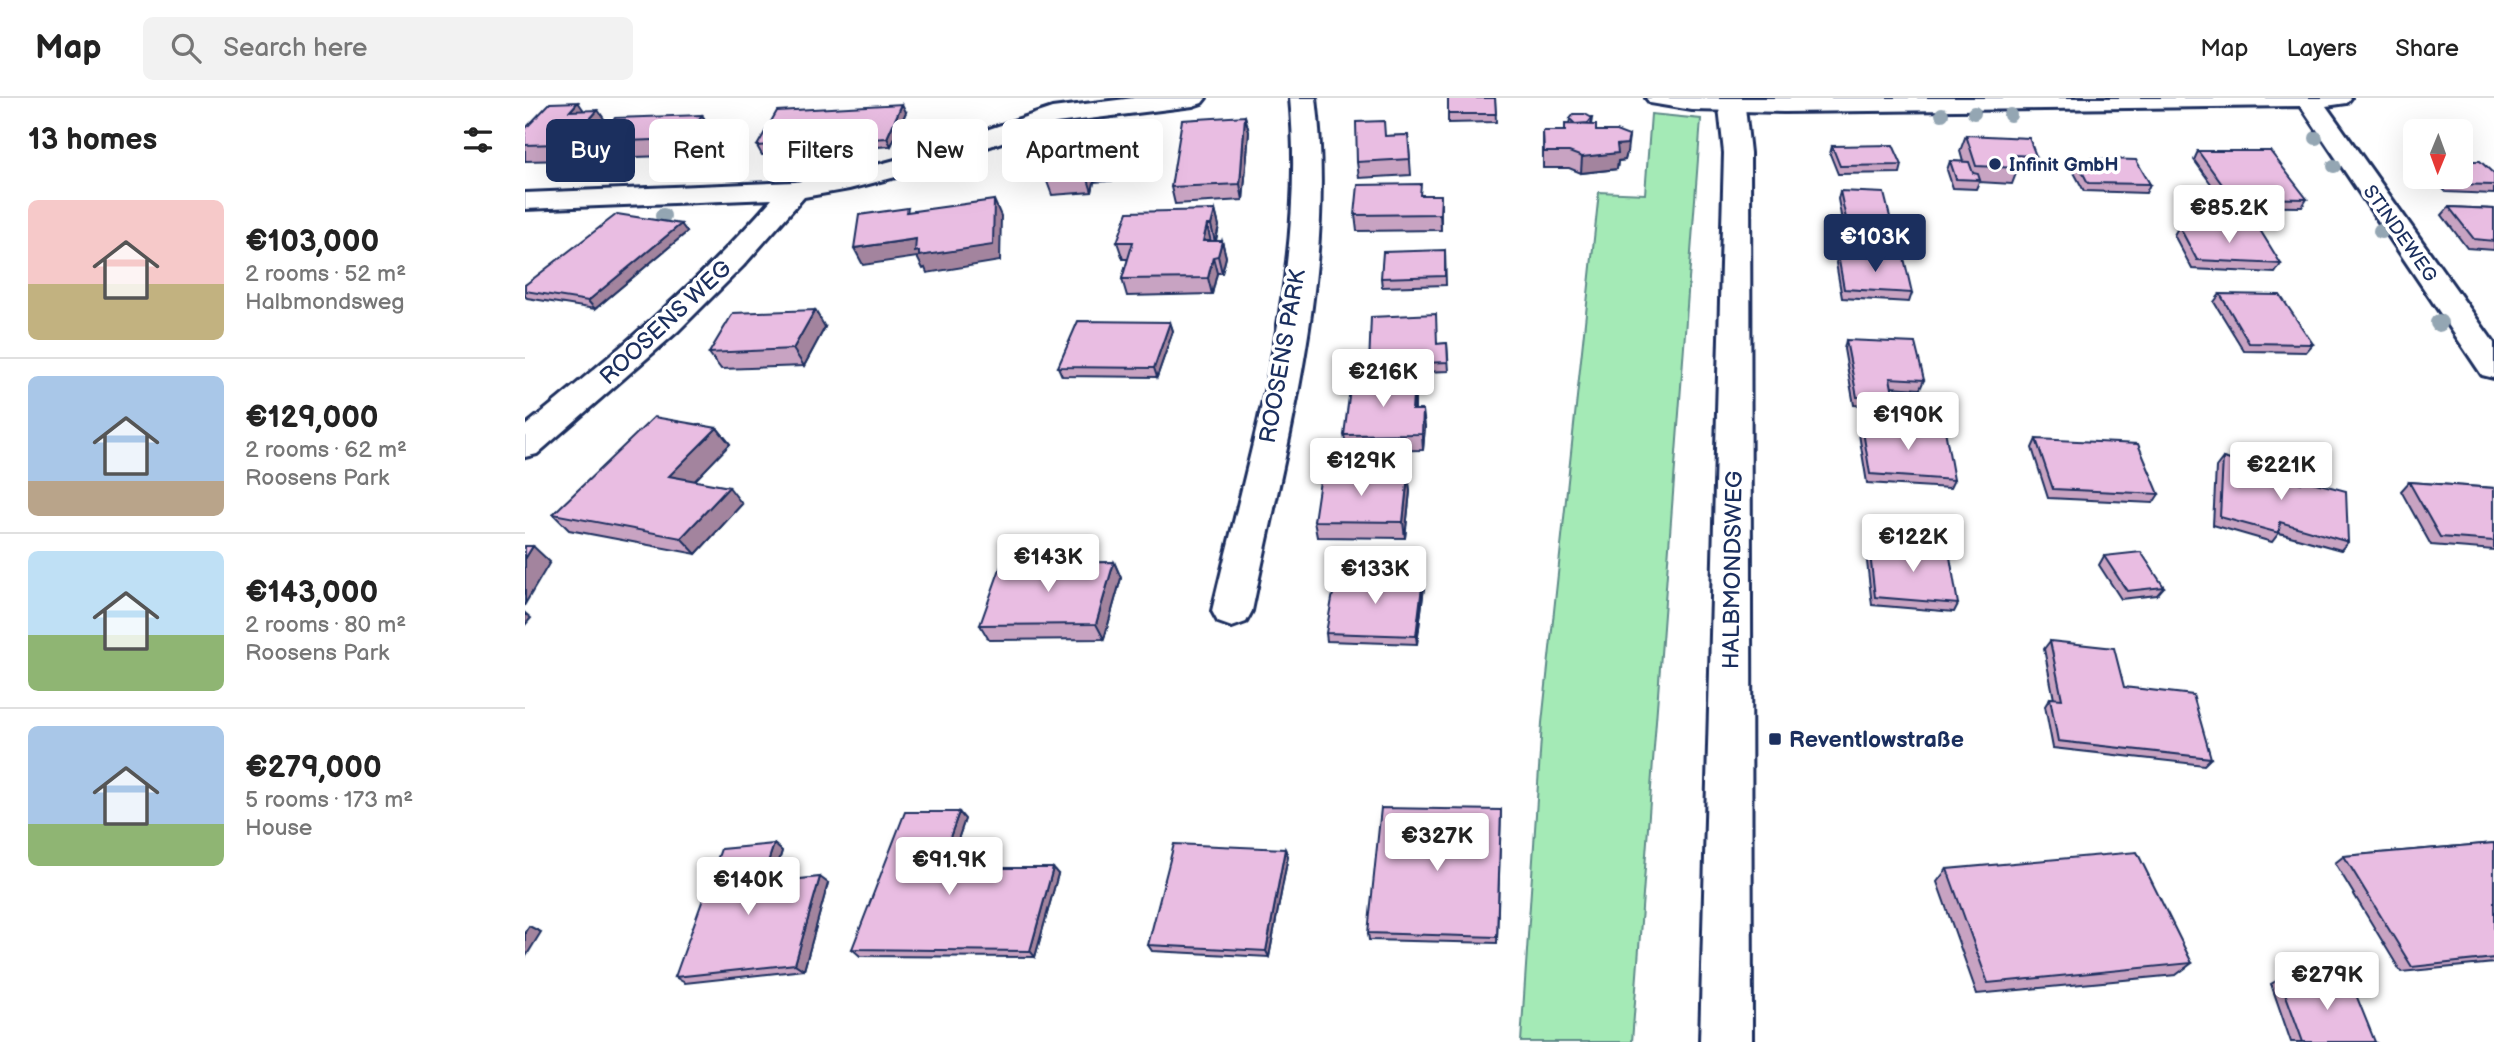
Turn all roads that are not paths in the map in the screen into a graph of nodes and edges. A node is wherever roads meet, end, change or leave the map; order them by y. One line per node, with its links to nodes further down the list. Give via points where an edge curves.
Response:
1 (1193, 98): 7 (street)
2 (1303, 98): 12 (street, ROOSENS PARK, via 1306,208 1290,332)
3 (1659, 98): 6 (street)
4 (2308, 98): 5 (street); 6 (street); 10 (street, STINDEWEG)
5 (2338, 98)
6 (1731, 101): 13 (street, HALBMONDSWEG, via 1737,153)
7 (1050, 107): 8 (street, via 909,164)
8 (795, 190): 9 (street); 11 (street, ROOSENS WEG, via 770,221 651,339)
9 (525, 201)
10 (2494, 367)
11 (525, 444)
12 (1233, 611)
13 (1726, 1042)

